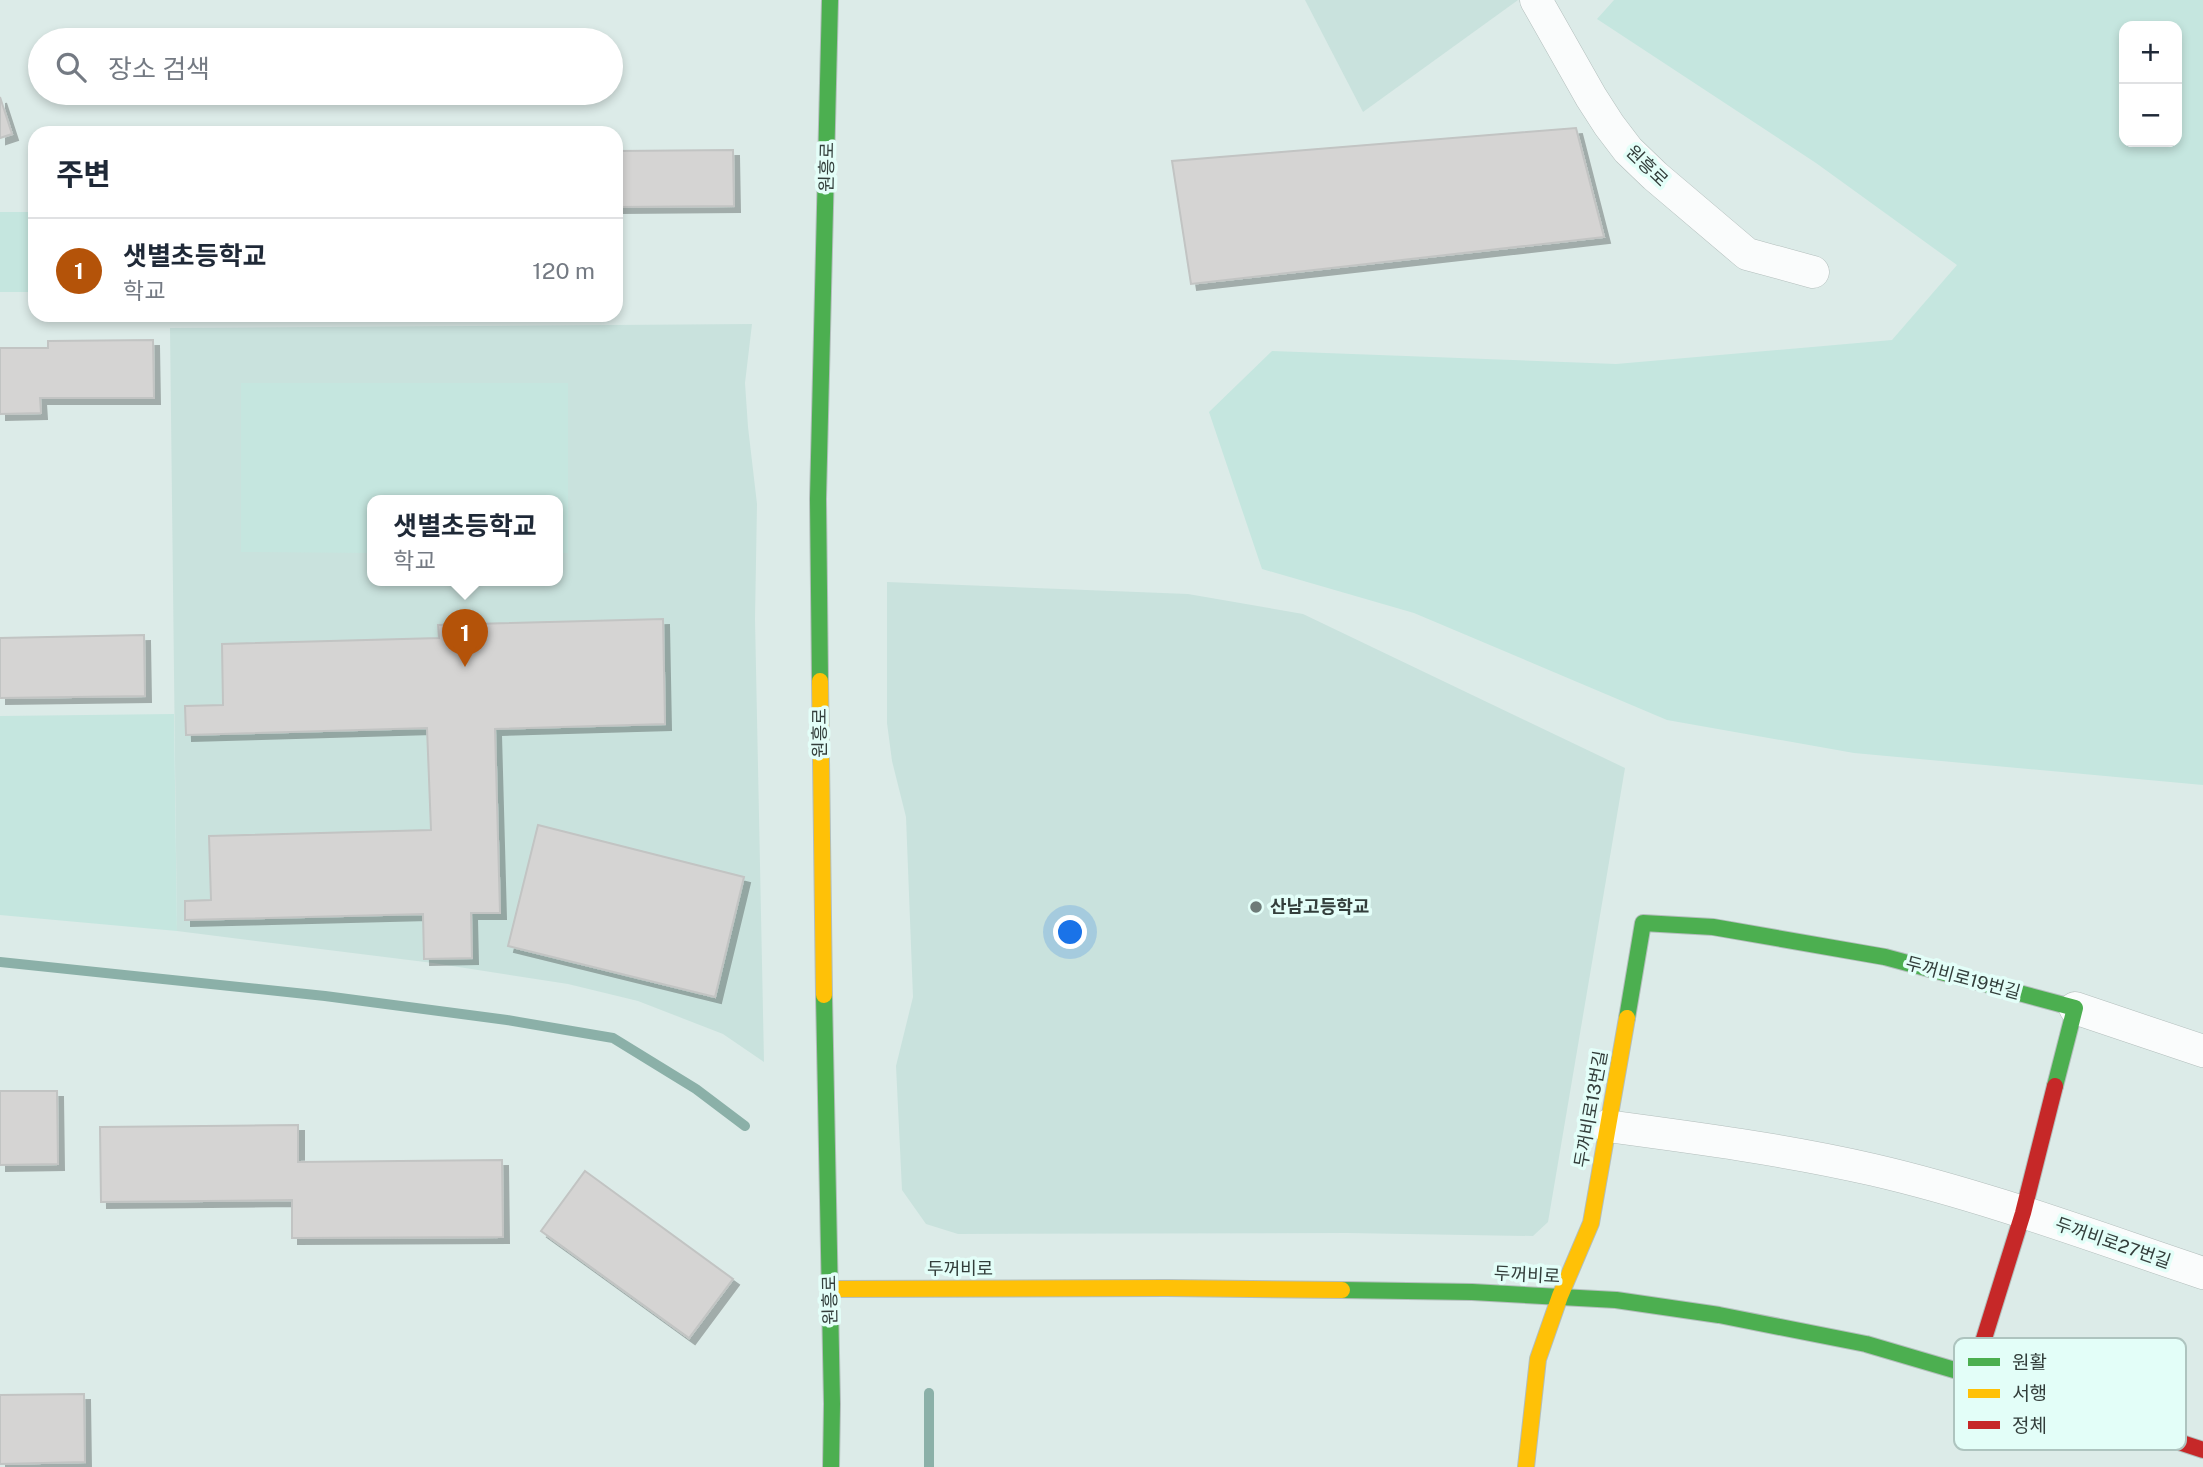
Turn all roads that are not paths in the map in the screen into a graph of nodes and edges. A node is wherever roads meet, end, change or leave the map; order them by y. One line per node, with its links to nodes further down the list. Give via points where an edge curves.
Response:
1 (830, 0): 10 (street, 원흥로, via 818,499)
2 (1536, 0): 3 (street, 원흥로, via 1591,97 1628,150 1748,254)
3 (1813, 272)
4 (1643, 923): 5 (street, 두꺼비로19번길, via 1713,927 1885,957); 7 (street, 두꺼비로13번길)
5 (2075, 1008): 6 (street); 8 (street)
6 (2203, 1051)
7 (1607, 1126): 8 (street, via 1715,1140 1874,1170); 11 (street, 두꺼비로13번길, via 1591,1223)
8 (2023, 1213): 9 (street, 두꺼비로27번길); 12 (street)
9 (2203, 1273)
10 (830, 1289): 11 (street, 두꺼비로); 16 (street, 원흥로)
11 (1560, 1296): 13 (street, 두꺼비로, via 1719,1315 1867,1344); 17 (street, 두꺼비로13번길, via 1538,1359)
12 (1984, 1338)
13 (1954, 1369)
14 (2186, 1444): 15 (street, 두꺼비로)
15 (2203, 1450)
16 (831, 1467)
17 (1526, 1467)

